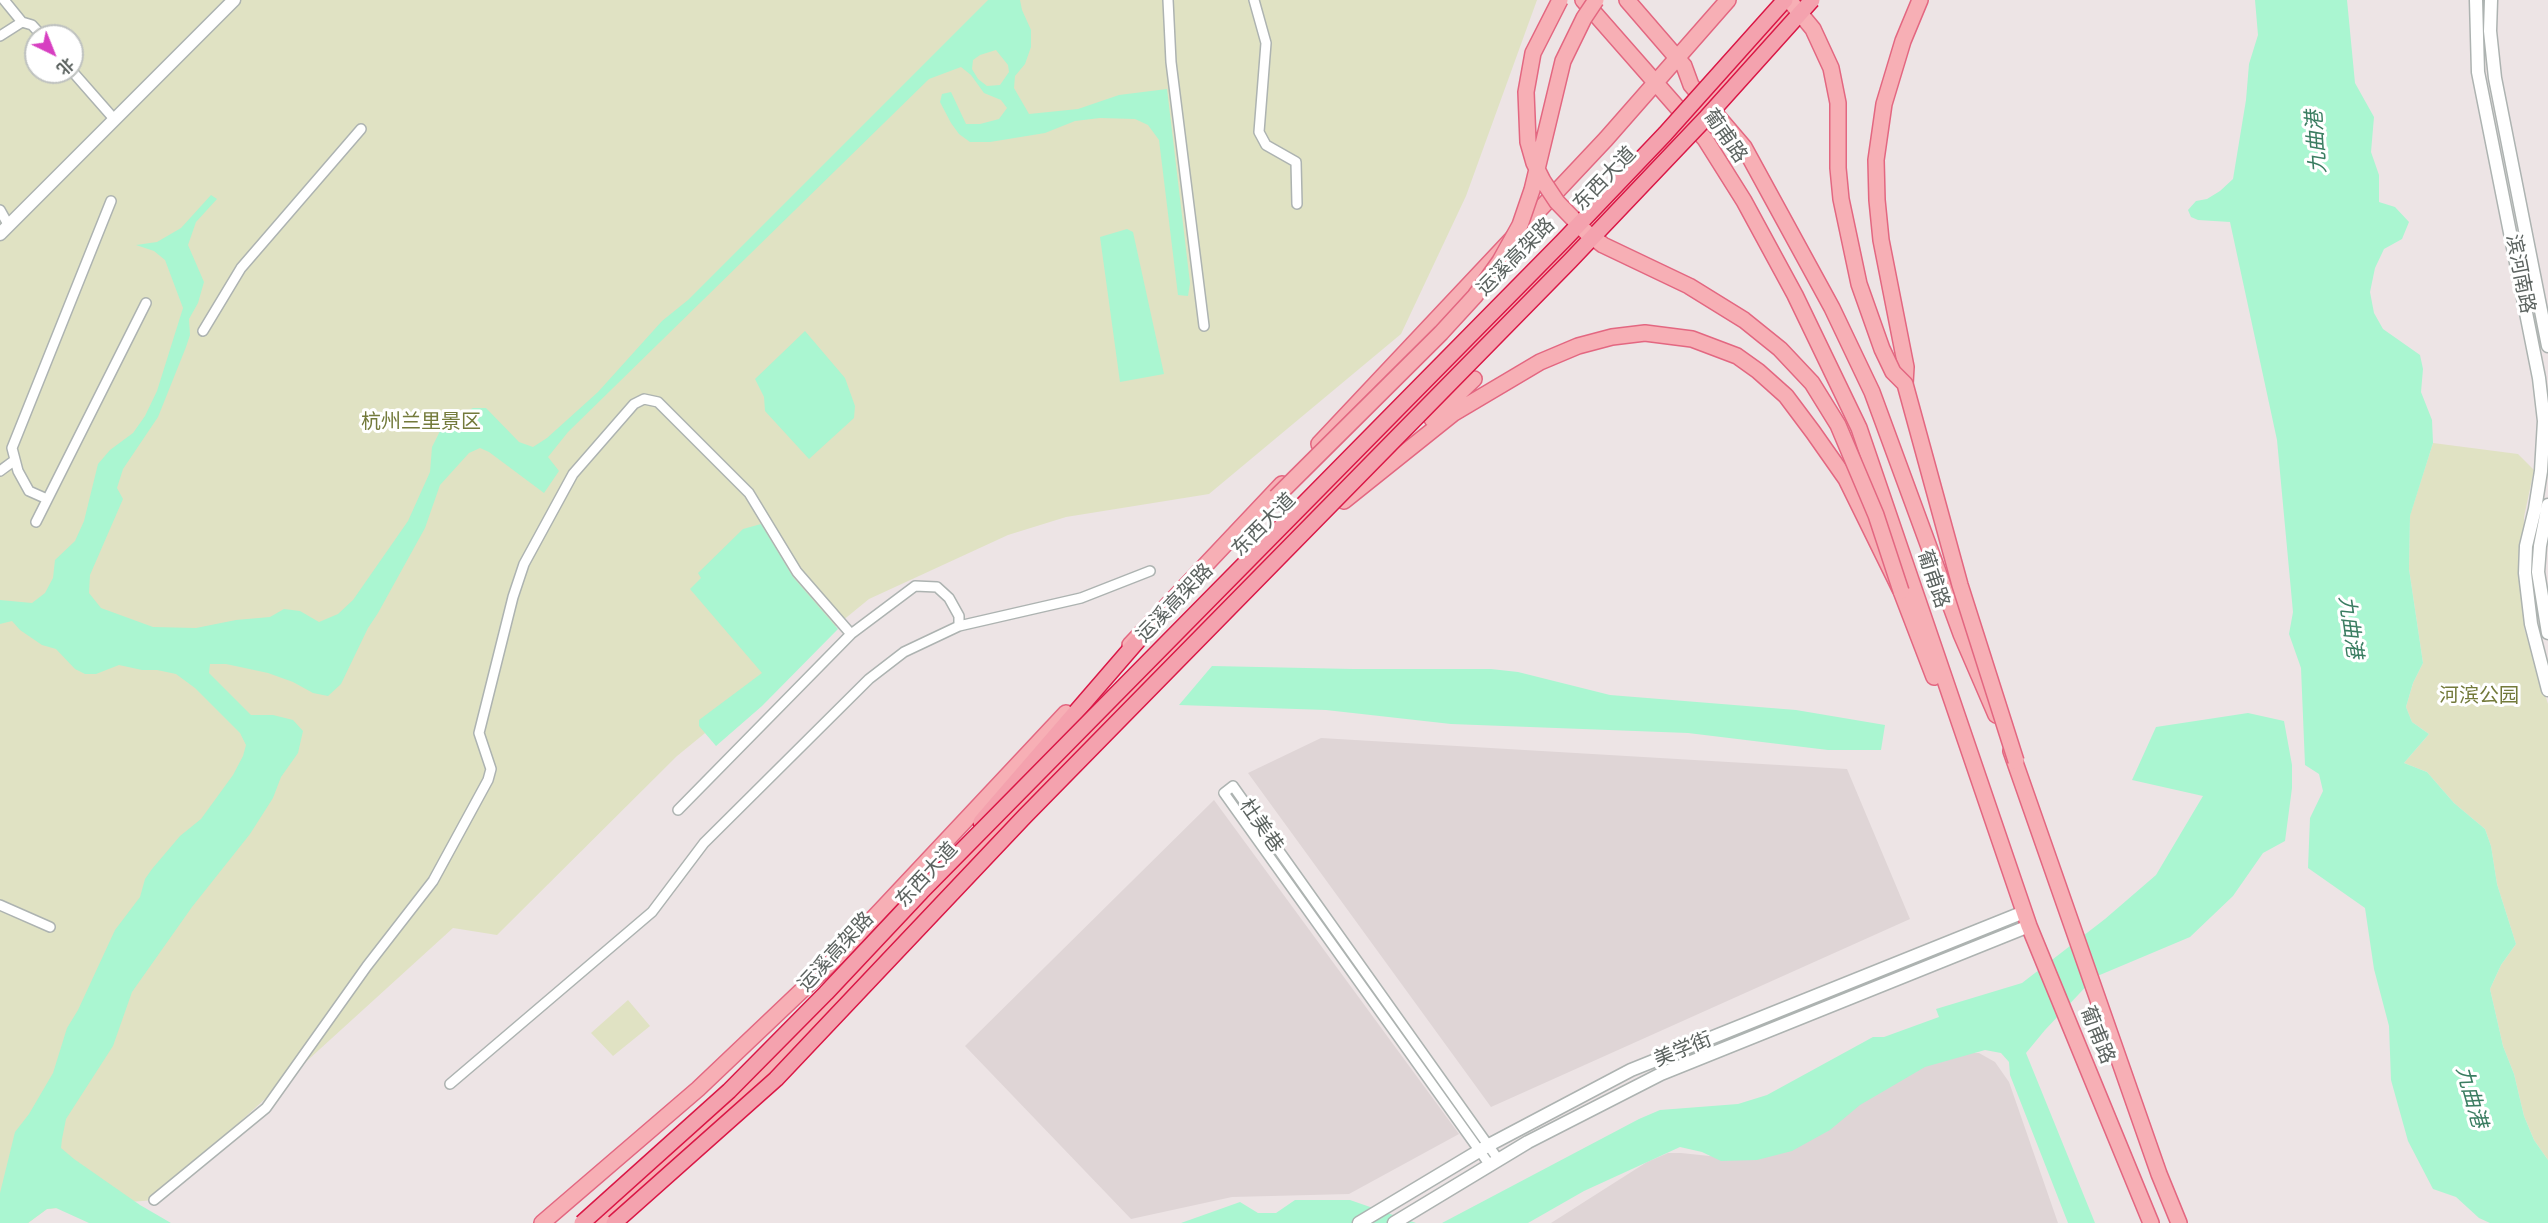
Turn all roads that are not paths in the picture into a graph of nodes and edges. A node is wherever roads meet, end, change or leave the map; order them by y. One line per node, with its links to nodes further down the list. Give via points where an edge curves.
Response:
1 (4, 0): 16 (street)
2 (234, 0): 23 (street)
3 (1168, 0): 31 (street, via 1171,62)
4 (1254, 0): 27 (street, via 1266,43 1259,132 1266,146 1296,162)
5 (1560, 0): 43 (main road, bridge, via 1533,53 1526,84 1528,142 1543,182 1557,202 1603,245 1689,286 1744,320 1780,349 1812,383 1838,425 1876,515)
6 (1583, 0): 20 (main road, 葡甫路)
7 (1596, 0): 47 (main road, bridge, via 1563,61 1520,225 1489,278 1441,333)
8 (1627, 0): 19 (main road, 葡甫路)
9 (1728, 0): 19 (main road)
10 (1787, 0): 35 (main road, bridge, via 1813,29 1831,68 1838,104 1841,199 1859,284 1882,349 1893,372); 53 (highway, 运溪高架路, bridge, via 1563,241)
11 (1798, 0): 22 (main road, 东西大道)
12 (1812, 0): 55 (highway, 运溪高架路, bridge, via 1570,261)
13 (1920, 0): 35 (main road, via 1884,104 1876,160 1881,240 1906,367)
14 (2476, 0): 40 (street, 滨河南路, via 2478,72 2540,378)
15 (2491, 0): 33 (street, via 2495,78)
16 (22, 22): 17 (street); 18 (street)
17 (29, 24)
18 (0, 36)
19 (1677, 57): 20 (main road); 22 (main road, 葡甫路, via 1691,85)
20 (1654, 82): 24 (main road, 葡甫路); 62 (main road, via 1598,148 837,957 698,1089)
21 (83, 84): 23 (street)
22 (1707, 102): 24 (main road, 东西大道); 50 (main road, 葡甫路, via 1744,147 1804,254 1867,382 1961,634)
23 (115, 120): 29 (street)
24 (1689, 121): 52 (main road, 葡甫路, via 1744,201 1796,295 1859,428); 64 (main road, 东西大道, via 1164,657 863,973 744,1093)
25 (361, 129): 32 (street, via 241,268)
26 (111, 201): 36 (street, via 12,448)
27 (1297, 204)
28 (0, 210): 29 (street)
29 (4, 230)
30 (146, 303): 38 (street)
31 (1204, 326)
32 (203, 331)
33 (2548, 346)
34 (1474, 379): 39 (main road)
35 (1905, 384): 50 (main road, bridge, via 1960,585)
36 (15, 460): 37 (street); 38 (street, via 29,491)
37 (0, 471)
38 (47, 499): 41 (street)
39 (1344, 501): 43 (main road, bridge, via 1454,413 1540,362 1612,336 1671,335 1737,356 1786,396 1846,479); 48 (main road)
40 (2545, 508): 45 (street, via 2538,572); 49 (street, 滨河南路, via 2526,546 2524,573 2531,624)
41 (36, 522)
42 (1150, 571): 44 (street, via 1081,598)
43 (1901, 591): 52 (main road)
44 (958, 626): 46 (street, via 959,616 949,598 937,587 915,586); 58 (street, via 904,652 869,679 704,843 652,912)
45 (2548, 633)
46 (851, 634): 51 (street); 61 (street, via 797,572 749,493 658,402 644,399 634,404 573,474 524,564 479,733 491,769 488,780 433,881 266,1108)
47 (1140, 638): 53 (highway, bridge)
48 (1177, 669): 55 (highway, bridge)
49 (2548, 690)
50 (2016, 761): 69 (main road, 葡甫路)
51 (678, 810)
52 (2002, 851): 56 (main road, 葡甫路)
53 (921, 892): 63 (highway, 运溪高架路, bridge, via 729,1091)
54 (0, 905): 57 (street)
55 (938, 907): 65 (highway, 运溪高架路, bridge, via 776,1079)
56 (2026, 919): 59 (street, 美学街, via 1631,1070); 60 (street, 美学街, via 1661,1074); 68 (main road, 葡甫路)
57 (50, 927)
58 (450, 1084)
59 (1484, 1148): 59 (street, 杜美巷, via 1224,793 1233,786); 60 (street, 杜美巷); 66 (street, 美学街)
60 (1494, 1162): 67 (street, 美学街)
61 (154, 1200)
62 (542, 1223)
63 (582, 1223)
64 (598, 1223)
65 (614, 1223)
66 (1359, 1223)
67 (1394, 1223)
68 (2151, 1223)
69 (2179, 1223)

